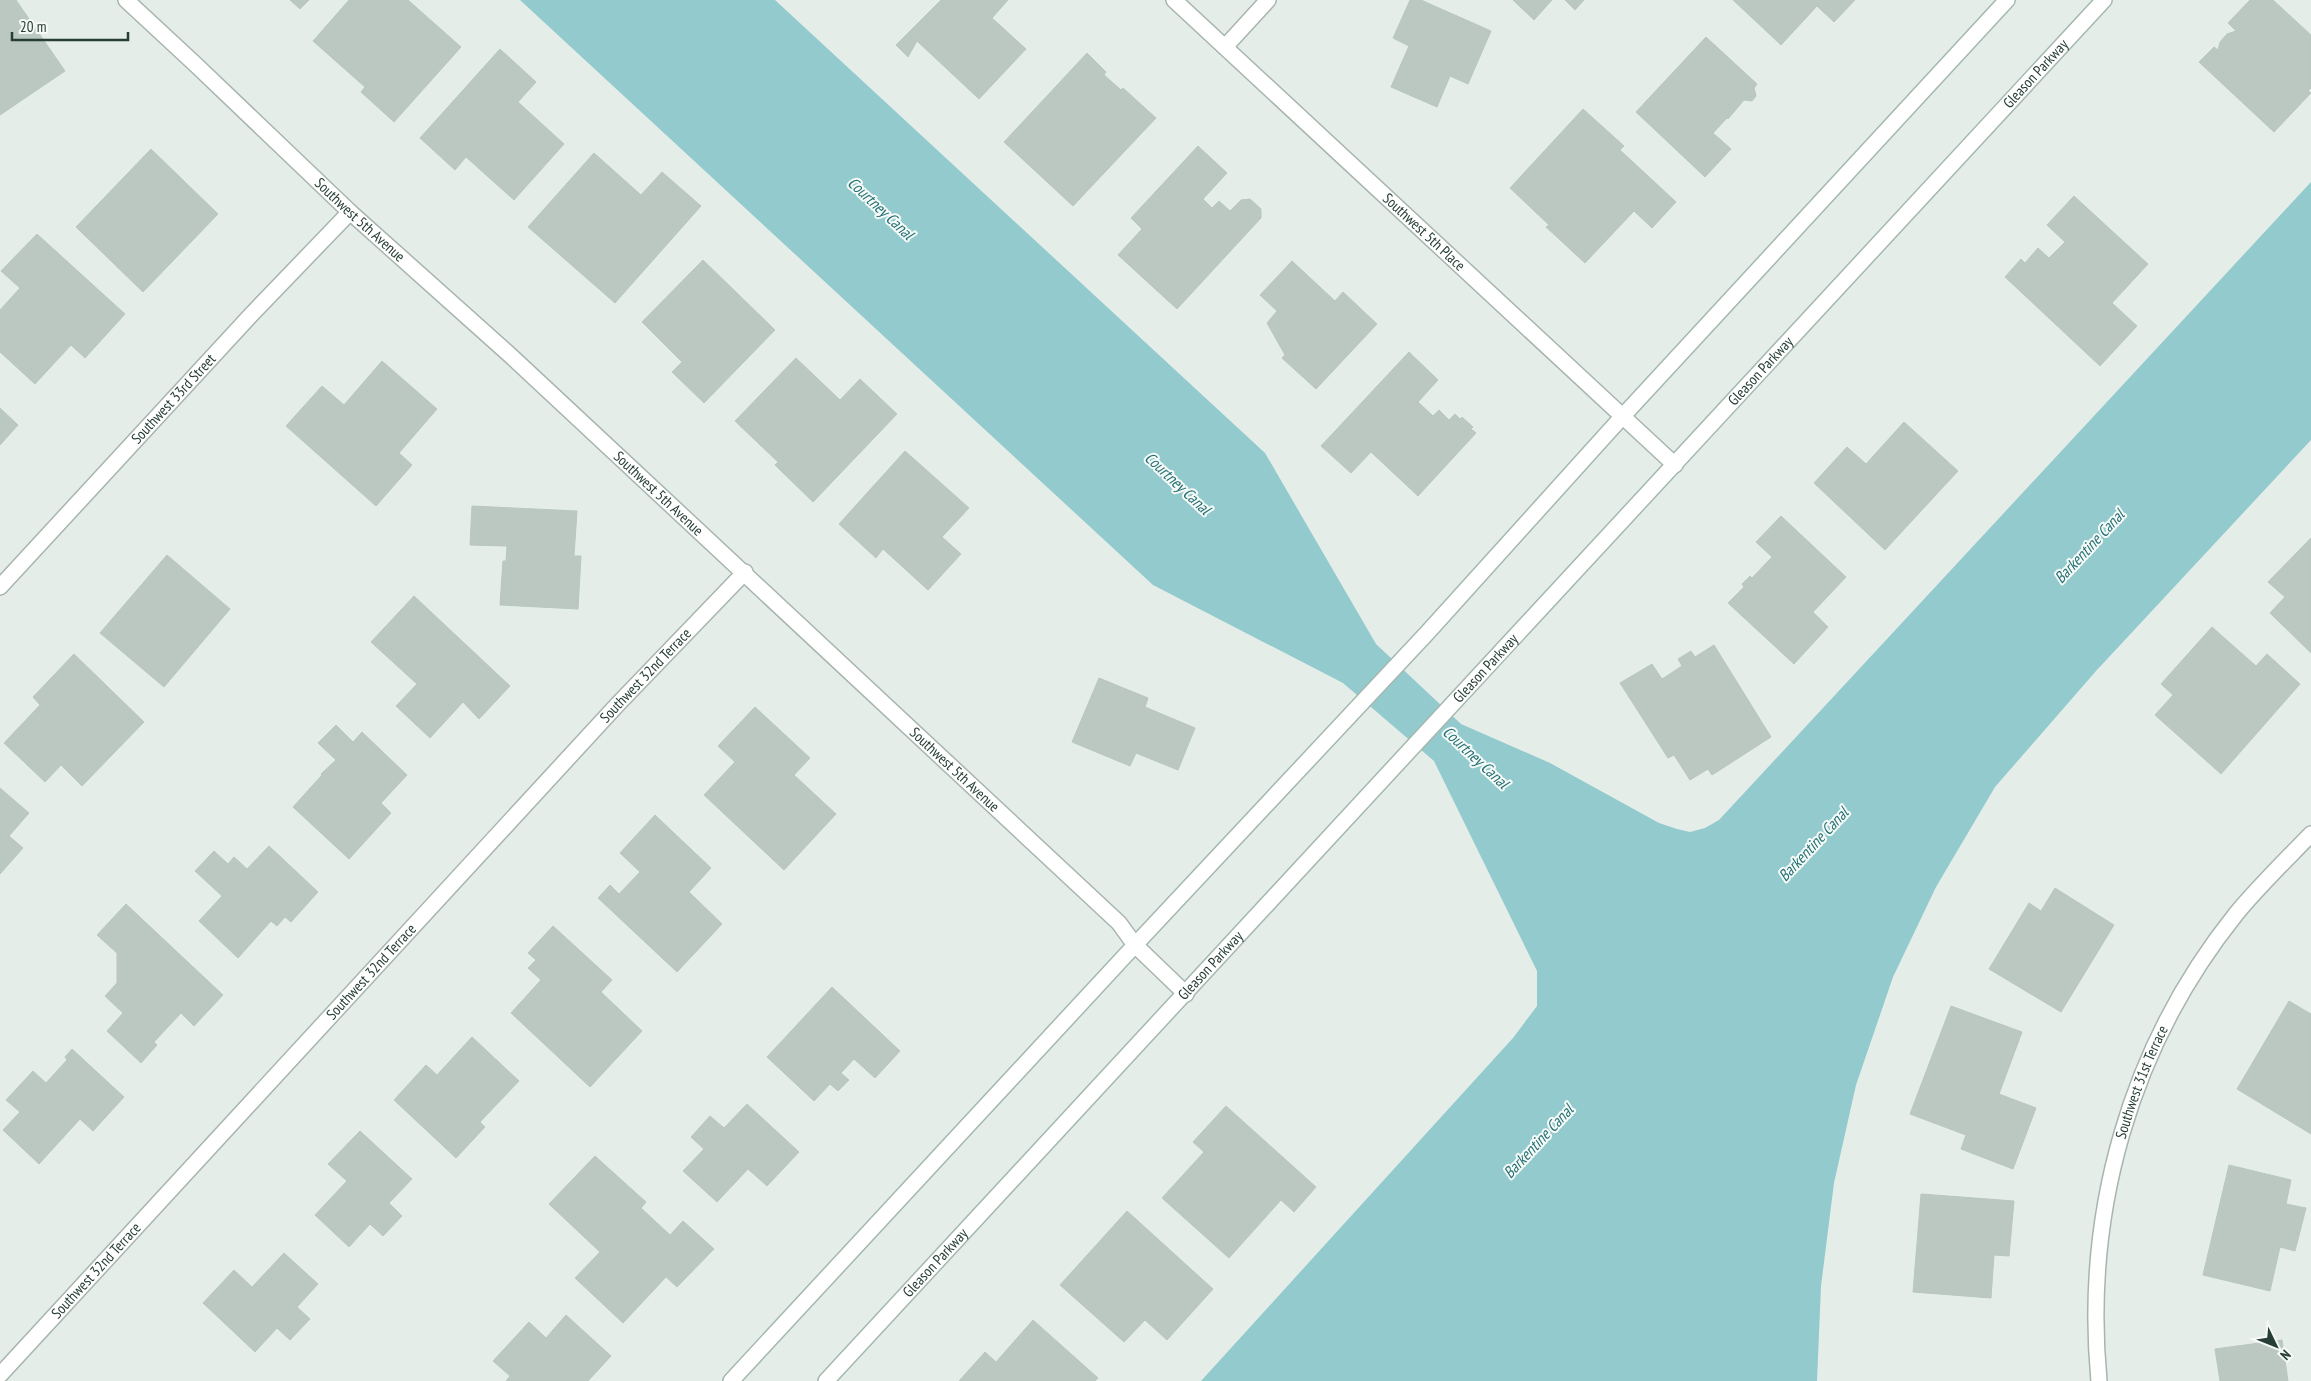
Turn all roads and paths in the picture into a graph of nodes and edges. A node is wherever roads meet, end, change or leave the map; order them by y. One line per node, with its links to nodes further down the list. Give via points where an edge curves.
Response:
1 (126, 0): 7 (street, Southwest 5th Avenue)
2 (1174, 0): 6 (street, Southwest 5th Place)
3 (1268, 0): 6 (street)
4 (2007, 0): 8 (street)
5 (2104, 0): 9 (street, Gleason Parkway)
6 (1226, 47): 8 (street, Southwest 5th Place)
7 (350, 212): 10 (street, Southwest 5th Avenue); 11 (street, Southwest 33rd Street)
8 (1622, 417): 9 (street, Southwest 5th Place); 13 (street, via 1428,632)
9 (1675, 465): 14 (street, Gleason Parkway)
10 (745, 572): 13 (street, Southwest 5th Avenue, via 1119,923); 15 (street, Southwest 32nd Terrace, via 616,705)
11 (0, 587)
12 (2311, 834): 16 (street, Southwest 31st Terrace, via 2237,914 2192,976 2155,1044 2127,1115 2107,1189 2096,1266)
13 (1134, 945): 14 (street, Southwest 5th Avenue); 17 (street)
14 (1186, 994): 18 (street, Gleason Parkway)
15 (0, 1376)
16 (2099, 1380)
17 (731, 1381)
18 (826, 1381)

